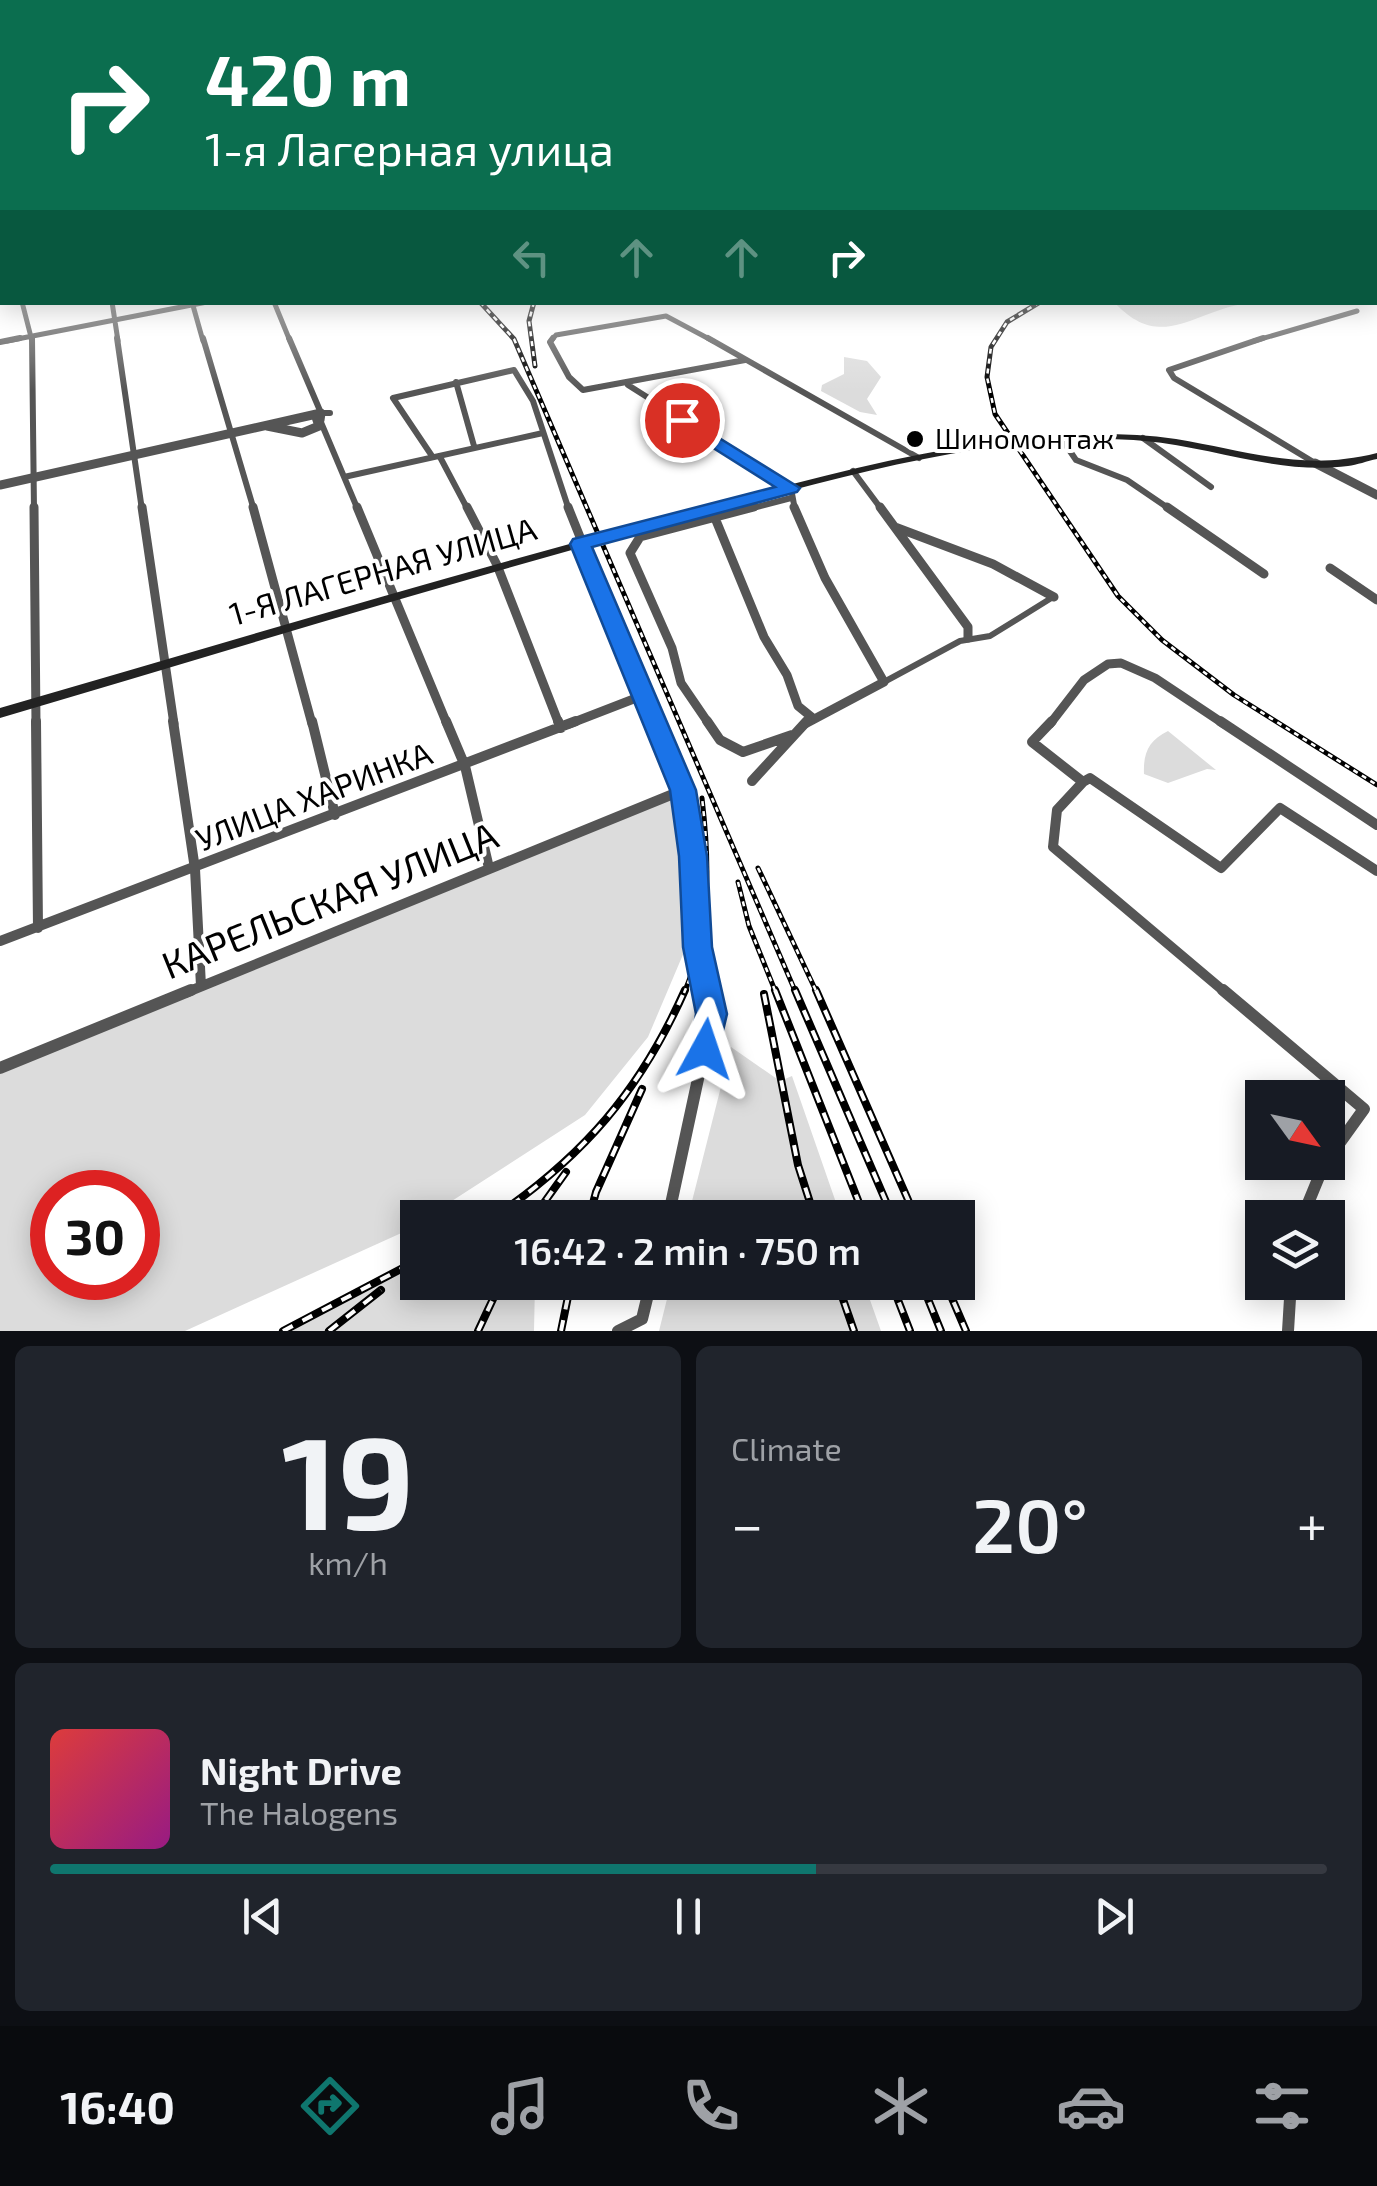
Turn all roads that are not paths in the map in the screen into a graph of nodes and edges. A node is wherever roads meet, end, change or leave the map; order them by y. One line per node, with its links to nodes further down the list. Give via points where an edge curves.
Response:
1 (23, 305): 9 (street)
2 (112, 305): 8 (street)
3 (188, 305): 8 (street)
4 (193, 305): 17 (street)
5 (275, 305): 15 (street)
6 (1355, 305): 7 (street)
7 (1358, 311): 26 (street, via 1176,365 1170,374)
8 (115, 320): 9 (street); 22 (street)
9 (32, 336): 10 (street); 28 (street)
10 (0, 342)
11 (745, 360): 13 (street); 14 (street, via 666,316 556,335 550,342); 25 (street)
12 (456, 382): 18 (street, via 514,370); 21 (street); 24 (street, via 393,398)
13 (628, 385): 14 (street); 32 (street)
14 (575, 386)
15 (324, 415): 16 (street); 16 (street, via 316,429 302,433); 29 (street)
16 (258, 426): 17 (street)
17 (232, 431): 22 (street); 43 (street)
18 (543, 432): 21 (street); 36 (street)
19 (1061, 438): 20 (main road, 1-Я ЛАГЕРНАЯ УЛИЦА); 25 (main road, 1-Я ЛАГЕРНАЯ УЛИЦА); 39 (street, via 1076,460 1127,480)
20 (1143, 438): 26 (main road, 1-Я ЛАГЕРНАЯ УЛИЦА); 31 (street)
21 (474, 446): 24 (street)
22 (137, 453): 28 (street); 45 (street)
23 (1377, 456): 26 (main road, 1-Я ЛАГЕРНАЯ УЛИЦА)
24 (436, 457): 29 (street); 37 (street)
25 (918, 458): 27 (main road, 1-Я ЛАГЕРНАЯ УЛИЦА)
26 (1315, 463): 33 (street)
27 (854, 472): 32 (main road, 1-Я ЛАГЕРНАЯ УЛИЦА); 35 (street)
28 (32, 477): 30 (street); 48 (street)
29 (344, 477): 40 (street)
30 (0, 484)
31 (1211, 487)
32 (791, 493): 34 (street); 36 (main road, 1-Я ЛАГЕРНАЯ УЛИЦА); 46 (street, via 825,578)
33 (1377, 496)
34 (715, 518): 50 (street, via 764,637 798,706); 52 (street, via 640,538 630,553 681,683 720,740 743,752)
35 (892, 526): 41 (street, via 981,559); 44 (street, via 968,627)
36 (580, 544): 37 (main road, 1-Я ЛАГЕРНАЯ УЛИЦА); 47 (street)
37 (497, 565): 40 (main road, 1-Я ЛАГЕРНАЯ УЛИЦА); 51 (street)
38 (1330, 568): 42 (street)
39 (1264, 574)
40 (395, 595): 43 (main road, 1-Я ЛАГЕРНАЯ УЛИЦА); 53 (street)
41 (1054, 597): 44 (street, via 990,636)
42 (1377, 600)
43 (289, 629): 45 (main road, 1-Я ЛАГЕРНАЯ УЛИЦА); 57 (street)
44 (968, 638): 46 (street)
45 (166, 664): 48 (main road, 1-Я ЛАГЕРНАЯ УЛИЦА); 60 (street)
46 (884, 682): 50 (street)
47 (644, 695): 51 (street, УЛИЦА ХАРИНКА); 56 (street)
48 (35, 702): 49 (main road, 1-Я ЛАГЕРНАЯ УЛИЦА); 62 (street)
49 (0, 712)
50 (814, 720): 52 (street)
51 (561, 728): 53 (street, УЛИЦА ХАРИНКА)
52 (794, 735): 54 (street)
53 (466, 766): 57 (street, УЛИЦА ХАРИНКА); 59 (street)
54 (752, 781)
55 (1083, 782): 58 (street, via 1032,742 1084,680 1122,663 1155,678); 61 (street, via 1090,778 1221,868 1280,808); 66 (street, via 1057,810 1052,847)
56 (683, 790): 59 (street, КАРЕЛЬСКАЯ УЛИЦА); 69 (street, via 698,947 712,1014)
57 (335, 815): 60 (street, УЛИЦА ХАРИНКА)
58 (1377, 825)
59 (489, 868): 64 (street, КАРЕЛЬСКАЯ УЛИЦА)
60 (195, 869): 62 (street, УЛИЦА ХАРИНКА); 64 (street)
61 (1377, 871)
62 (38, 928): 63 (street, УЛИЦА ХАРИНКА)
63 (0, 941)
64 (201, 986): 65 (street, КАРЕЛЬСКАЯ УЛИЦА)
65 (0, 1068)
66 (1329, 1080)
67 (1345, 1093): 68 (street, via 1364,1109)
68 (1345, 1135)
69 (672, 1200)
70 (647, 1300): 72 (street, via 642,1319)
71 (1290, 1300): 73 (street)
72 (618, 1331)
73 (1288, 1331)

